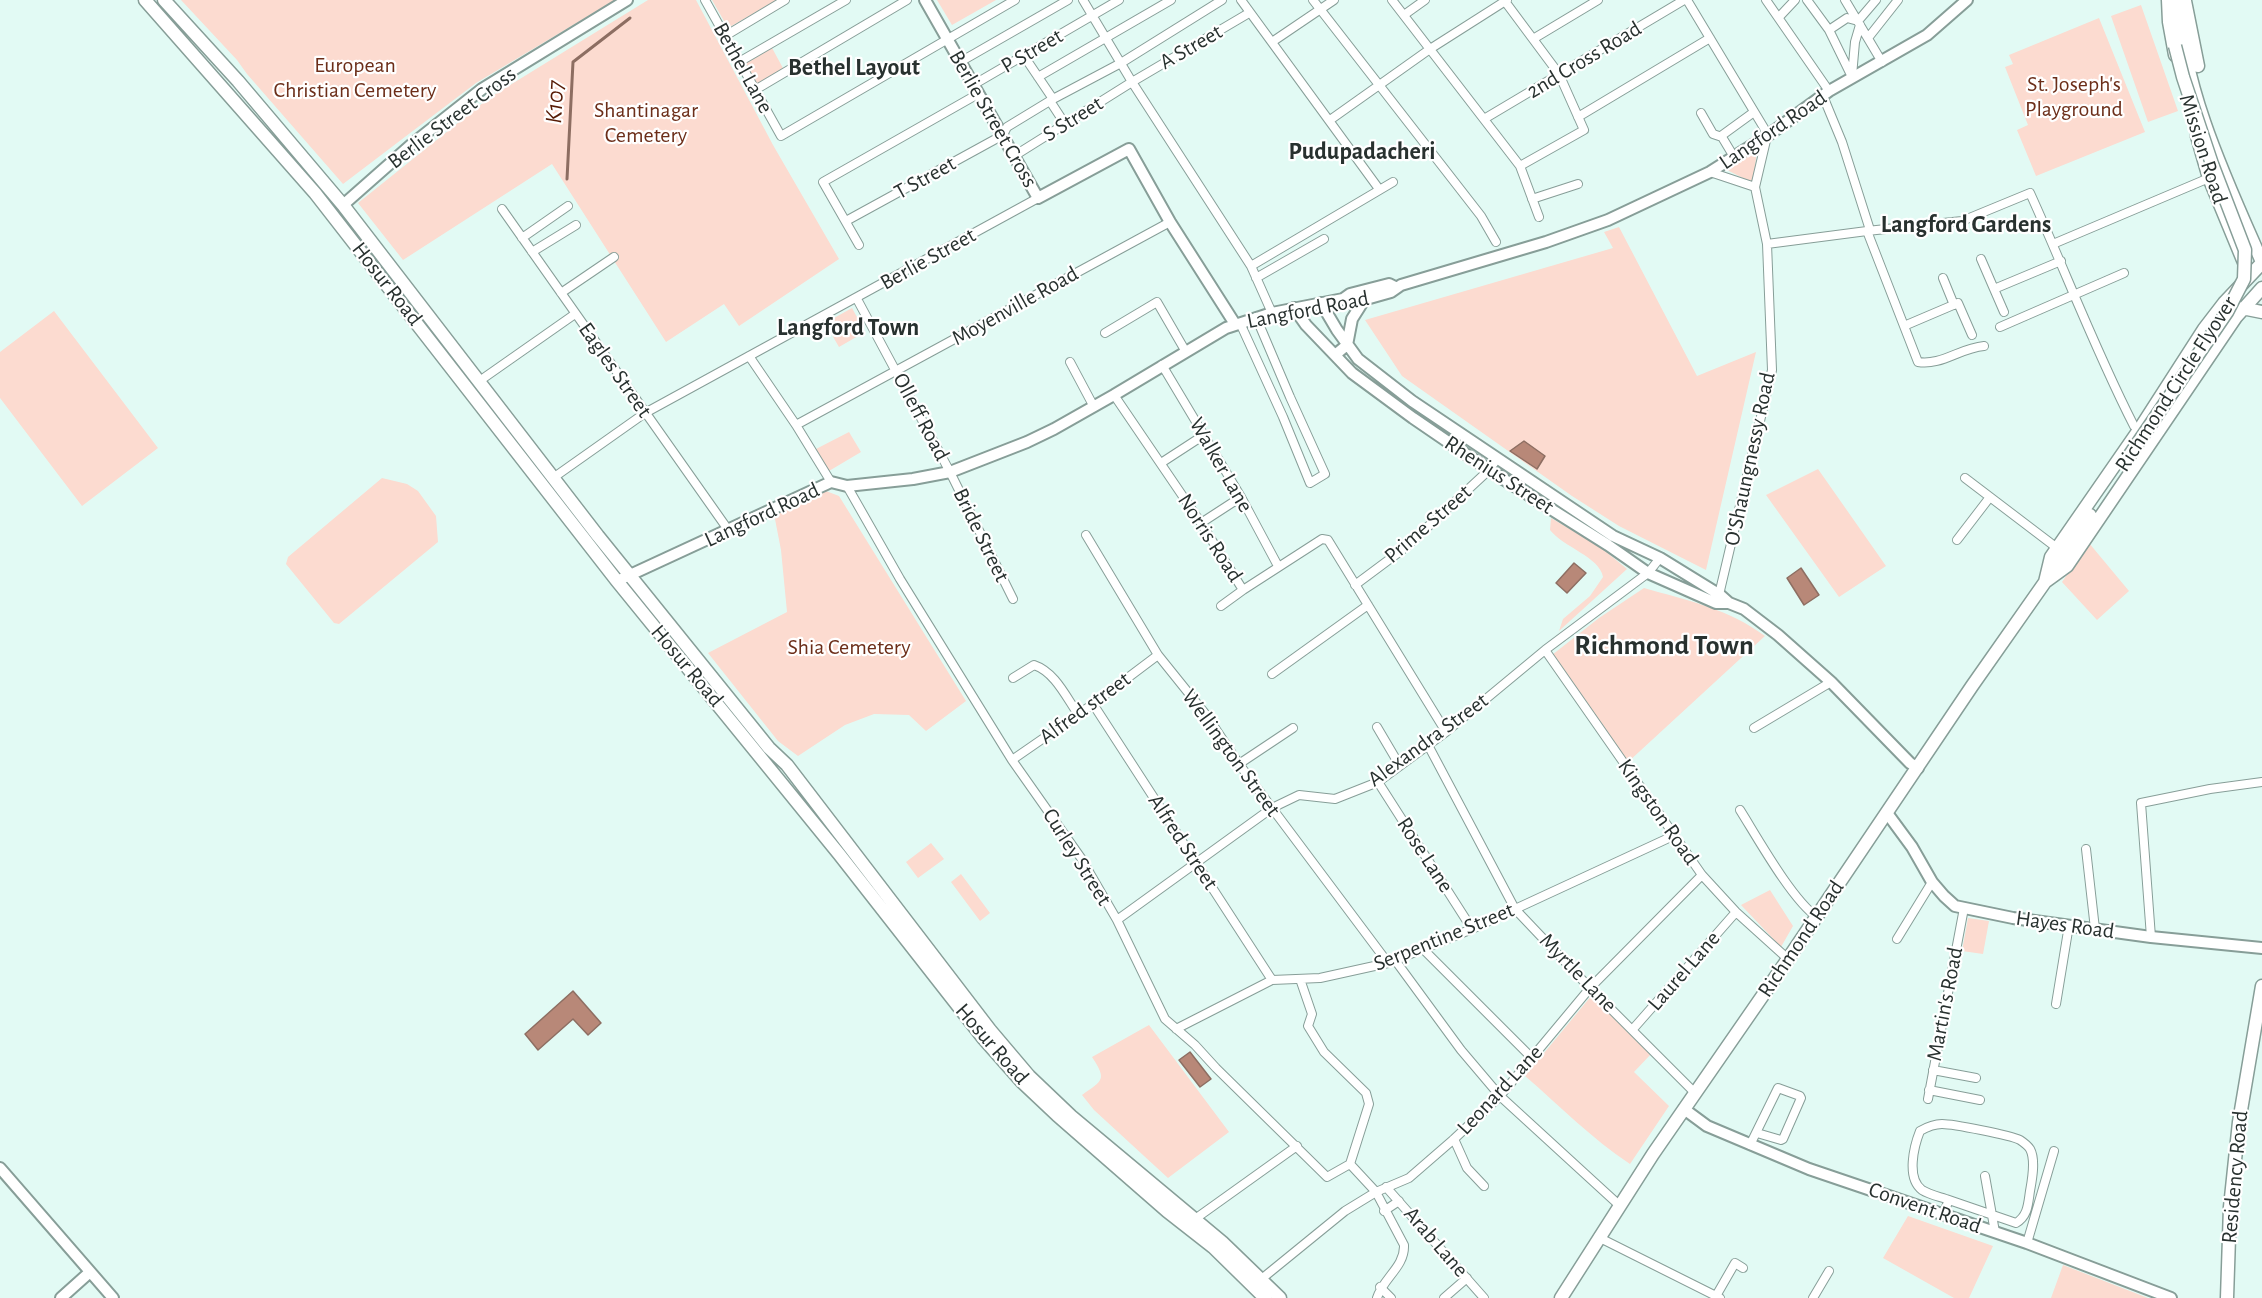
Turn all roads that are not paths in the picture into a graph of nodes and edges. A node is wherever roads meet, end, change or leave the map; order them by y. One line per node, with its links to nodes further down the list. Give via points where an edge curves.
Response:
1 (145, 0): 165 (main road, Hosur Road, via 315,193)
2 (164, 0): 83 (main road, Hosur Road)
3 (627, 0): 83 (street, Berlie Street Cross, via 482,89)
4 (705, 0): 40 (street, Bethel Lane)
5 (784, 0): 40 (street)
6 (846, 0): 49 (street)
7 (907, 0): 58 (street)
8 (925, 0): 44 (street, Berlie Street Cross)
9 (1015, 0): 44 (street)
10 (1068, 0): 50 (street)
11 (1083, 0): 36 (street)
12 (1119, 0): 36 (street, P Street)
13 (1171, 0): 45 (street)
14 (1222, 0): 52 (street, T Street)
15 (1241, 0): 34 (street)
16 (1313, 0): 33 (street)
17 (1334, 0): 33 (street)
18 (1392, 0): 35 (street)
19 (1425, 0): 35 (street)
20 (1505, 0): 42 (street); 47 (street)
21 (1598, 0): 42 (street)
22 (1685, 0): 43 (street); 53 (street, 2nd Cross Road)
23 (1766, 0): 37 (street)
24 (1795, 0): 37 (street)
25 (1807, 0): 39 (street)
26 (1845, 0): 38 (street)
27 (1876, 0): 38 (street)
28 (1898, 0): 41 (street)
29 (1967, 0): 51 (street, Langford Road, via 1927,35)
30 (2170, 0): 76 (main road, Mission Road, via 2174,47); 159 (main road, Richmond Circle Flyover, bridge, via 2183,77 2246,250 2244,279 2227,312)
31 (2180, 0): 102 (main road, via 2184,45 2202,111 2220,165)
32 (2185, 0): 97 (main road, Mission Road, via 2207,110 2225,168)
33 (1321, 9): 46 (street); 57 (street)
34 (1249, 13): 46 (street); 56 (street, A Street)
35 (1404, 15): 47 (street)
36 (1092, 16): 45 (street); 48 (street, P Street)
37 (1779, 17): 60 (street)
38 (1859, 23): 39 (street, via 1847,18); 41 (street); 55 (street)
39 (1828, 30): 55 (street)
40 (725, 36): 49 (street, Bethel Lane)
41 (1868, 38): 51 (street)
42 (1533, 39): 53 (street)
43 (1710, 39): 62 (street); 64 (street)
44 (947, 40): 50 (street, Berlie Street Cross); 69 (street, Berlie Street Cross)
45 (1106, 40): 52 (street); 54 (street)
46 (1272, 42): 66 (street)
47 (1430, 49): 57 (street); 65 (street)
48 (1024, 56): 54 (street); 59 (street, P Street)
49 (739, 62): 58 (street, Bethel Lane)
50 (960, 62): 59 (street, Berlie Street Cross)
51 (1882, 62): 55 (street, Langford Road)
52 (1121, 63): 56 (street); 61 (street, T Street)
53 (1559, 74): 64 (street); 65 (street, 2nd Cross Road)
54 (1038, 77): 61 (street)
55 (1852, 77): 60 (street, Langford Road)
56 (1132, 82): 67 (street, S Street); 103 (street)
57 (1379, 86): 66 (street); 93 (street, via 1481,216)
58 (755, 90): 69 (street, Bethel Lane)
59 (975, 90): 68 (street, Berlie Street Cross); 87 (street, P Street, via 823,182)
60 (1826, 93): 71 (street, Langford Road); 90 (street)
61 (1052, 100): 67 (street); 68 (street, T Street, via 1007,127)
62 (1754, 112): 70 (street); 71 (street)
63 (1701, 113): 70 (street, via 1713,134)
64 (1578, 117): 74 (street, via 1584,130)
65 (1484, 119): 74 (street)
66 (1330, 120): 80 (street)
67 (1065, 124): 72 (street, S Street)
68 (1003, 135): 72 (street, Berlie Street Cross); 87 (street, T Street)
69 (781, 136)
70 (1721, 136): 73 (street)
71 (1767, 136): 73 (street, Langford Road); 79 (street, O'Shaungnessy Road)
72 (1014, 156): 81 (street, Berlie Street Cross)
73 (1734, 157): 75 (street, Langford Road)
74 (1520, 166): 82 (street)
75 (1710, 172): 79 (street); 108 (street, Langford Road, via 1598,224)
76 (2209, 178): 95 (street); 105 (main road, Mission Road)
77 (1393, 182): 80 (street)
78 (1578, 184): 82 (street)
79 (1755, 187): 94 (street, O'Shaungnessy Road)
80 (1379, 189): 103 (street)
81 (1038, 198): 88 (street, Berlie Street, via 1129,149); 113 (street, Berlie Street)
82 (1532, 199): 86 (street)
83 (343, 205): 138 (main road, Hosur Road)
84 (568, 206): 91 (street)
85 (502, 209): 91 (street, Eagles Street)
86 (1539, 217)
87 (846, 221): 96 (street)
88 (1170, 222): 125 (street, Berlie Street); 137 (street, Moyenville Road)
89 (576, 225): 98 (street)
90 (1869, 230): 94 (street); 95 (street, via 1962,221 2030,193); 126 (street)
91 (522, 238): 98 (street, Eagles Street)
92 (1324, 239): 106 (street)
93 (1496, 242)
94 (1767, 244): 171 (street, O'Shaungnessy Road, via 1772,370)
95 (2054, 244): 101 (street)
96 (859, 245)
97 (2262, 248)
98 (532, 252): 110 (street, Eagles Street)
99 (614, 256): 110 (street)
100 (1981, 259): 109 (street)
101 (2061, 261): 109 (street); 111 (street)
102 (2262, 262): 105 (main road)
103 (1251, 267): 106 (street)
104 (2124, 273): 111 (street)
105 (2250, 276): 112 (main road, Mission Road); 143 (main road, via 2204,329)
106 (1256, 278): 122 (street)
107 (1943, 278): 117 (street)
108 (1395, 287): 114 (street, via 1389,284); 115 (street, Langford Road)
109 (1994, 290): 120 (street)
110 (561, 293): 123 (street, Eagles Street)
111 (2076, 294): 127 (street); 143 (street, via 2115,388)
112 (2260, 294): 119 (main road, Richmond Road)
113 (856, 299): 134 (street, Berlie Street); 137 (street, Olleff Road)
114 (1342, 299): 115 (street, Langford Road, via 1352,303); 116 (street, Langford Road)
115 (1364, 300): 130 (street, via 1352,319)
116 (1321, 303): 118 (street, Langford Road); 130 (street, Rhenius Street)
117 (1954, 305): 126 (street); 129 (street, via 1958,303)
118 (1294, 308): 122 (street, Langford Road); 133 (street, Rhenius Street)
119 (2242, 308): 121 (main road); 166 (main road, Richmond Road, via 2067,566)
120 (2004, 312)
121 (2262, 312)
122 (1272, 313): 124 (street, Langford Road)
123 (575, 314): 138 (street); 141 (street, Eagles Street)
124 (1256, 317): 125 (street, Langford Road); 125 (street, via 1325,474 1310,483)
125 (1238, 323): 132 (street, Langford Road)
126 (1904, 326): 131 (street, via 1918,362 1931,364 1971,347)
127 (2000, 327)
128 (1105, 333): 132 (street, via 1157,302)
129 (1972, 335)
130 (1347, 345): 133 (street); 145 (street, Rhenius Street, via 1358,359 1420,408)
131 (1984, 346)
132 (1186, 351): 136 (street, Langford Road)
133 (1335, 355): 147 (street, Rhenius Street, via 1352,373)
134 (749, 356): 141 (street, Berlie Street); 142 (street)
135 (1070, 362): 140 (street)
136 (1162, 365): 139 (street, Langford Road); 144 (street, Walker Lane)
137 (896, 371): 142 (street, Moyenville Road); 148 (street, Olleff Road)
138 (478, 382): 149 (main road, Hosur Road)
139 (1114, 395): 140 (street, Langford Road); 146 (street, Norris Road)
140 (1094, 407): 148 (street, Langford Road, via 1027,442)
141 (645, 413): 149 (street, Berlie Street); 156 (street, Eagles Street)
142 (796, 425): 151 (street)
143 (2139, 430): 159 (main road)
144 (1204, 435): 146 (street); 154 (street, Walker Lane)
145 (1497, 459): 147 (street, Prime Street); 160 (street, Rhenius Street, via 1613,536)
146 (1161, 463): 155 (street, Norris Road)
147 (1489, 470): 162 (street, Rhenius Street); 167 (street, Prime Street, via 1406,547)
148 (950, 472): 152 (street, Langford Road); 170 (street, Bride Street)
149 (553, 478): 163 (main road, Hosur Road)
150 (1965, 478): 153 (street)
151 (831, 482): 152 (street, Langford Road); 156 (street, Langford Road)
152 (847, 486): 186 (street, Curley Street)
153 (1990, 497): 158 (street); 159 (street)
154 (1241, 498): 155 (street); 161 (street, Walker Lane)
155 (1201, 523): 169 (street, Norris Road)
156 (729, 531): 163 (street, Langford Road)
157 (1086, 535): 175 (street, Wellington Street)
158 (1957, 540)
159 (2059, 553): 166 (main road, Richmond Circle Flyover)
160 (1660, 558): 162 (street, Alexandra Street); 164 (street, Rhenius Street)
161 (1278, 566): 167 (street, Norris Road, via 1325,538); 169 (street, Norris Road)
162 (1648, 573): 168 (street, Rhenius Street); 174 (street, Alexandra Street)
163 (630, 574): 165 (street, Langford Road); 245 (main road, Hosur Road, via 769,748 787,765 1029,1076)
164 (1686, 574): 168 (street); 171 (street, Rhenius Street)
165 (617, 581): 253 (main road, Hosur Road, via 1000,1057 1057,1115)
166 (2045, 582): 189 (main road, Richmond Road)
167 (1355, 585): 172 (street, Norris Road)
168 (1680, 587): 171 (street, Rhenius Street)
169 (1243, 590): 173 (street)
170 (1013, 599)
171 (1718, 599): 178 (street, Rhenius Street, via 1744,609)
172 (1368, 605): 176 (street); 184 (street, Norris Road)
173 (1221, 606)
174 (1545, 650): 184 (street, Alexandra Street); 195 (street, Kingston Road)
175 (1158, 655): 179 (street, Alfred street); 187 (street, Wellington Street)
176 (1272, 674)
177 (1012, 678): 180 (street, via 1034,665 1044,668)
178 (1831, 682): 183 (street); 189 (street, Rhenius Street)
179 (1093, 704): 180 (street, Alfred street); 197 (street, Alfred Street)
180 (1078, 714): 186 (street, Alfred street)
181 (1293, 728): 187 (street)
182 (1377, 728): 188 (street)
183 (1754, 728)
184 (1446, 732): 185 (street, Alexandra Street)
185 (1428, 745): 188 (street, Alexandra Street); 201 (street, Myrtle Lane)
186 (1012, 759): 204 (street, Curley Street, via 1081,858)
187 (1239, 764): 192 (street, Wellington Street)
188 (1400, 766): 190 (street, Alexandra Street)
189 (1918, 768): 194 (main road, Richmond Road)
190 (1378, 782): 192 (street, Alexandra Street, via 1335,799 1299,795); 207 (street, Rose Lane)
191 (2262, 782): 208 (street, via 2141,803)
192 (1272, 808): 197 (street, Alexandra Street); 213 (street, Wellington Street)
193 (1740, 810): 203 (street, via 1789,886)
194 (1884, 817): 199 (street, Hayes Road, via 1905,837); 203 (main road, Richmond Road)
195 (1673, 836): 198 (street, Kingston Road); 201 (street, Serpentine Street)
196 (2086, 849): 206 (street)
197 (1197, 863): 204 (street, Alexandra Street); 215 (street, Alfred Street)
198 (1702, 875): 202 (street, Kingston Road); 217 (street, Leonard Lane)
199 (1932, 882): 200 (street, Hayes Road, via 1955,906); 209 (street)
200 (1964, 908): 205 (street, Hayes Road); 222 (street, Martin's Road)
201 (1515, 909): 207 (street, Serpentine Street); 217 (street, Myrtle Lane)
202 (1736, 912): 212 (street, Kingston Road); 220 (street, Laurel Lane)
203 (1817, 917): 212 (main road, Richmond Road)
204 (1117, 920): 219 (street, Curley Street, via 1165,1019)
205 (2069, 925): 206 (street, Hayes Road); 218 (street)
206 (2095, 928): 208 (street, Hayes Road)
207 (1472, 929): 211 (street, Serpentine Street)
208 (2151, 937): 210 (street, Hayes Road)
209 (1898, 939)
210 (2262, 948)
211 (1423, 949): 213 (street, Serpentine Street); 221 (street)
212 (1788, 959): 224 (main road, Richmond Road)
213 (1391, 962): 214 (street, Serpentine Street); 225 (street, Wellington Street)
214 (1300, 979): 215 (street, Serpentine Street); 233 (street, via 1312,1014 1308,1026 1324,1053 1366,1093 1369,1104)
215 (1272, 980): 219 (street, Serpentine Street)
216 (2262, 986): 267 (main road, Residency Road, via 2239,1122 2230,1207)
217 (1590, 988): 220 (street, Myrtle Lane); 221 (street, Leonard Lane)
218 (2056, 1004)
219 (1176, 1029): 231 (street, Curley Street)
220 (1633, 1029): 224 (street, Myrtle Lane)
221 (1532, 1058): 225 (street, Leonard Lane)
222 (1933, 1070): 223 (street); 226 (street, Martin's Road, via 1929,1095)
223 (1976, 1078)
224 (1695, 1093): 227 (main road, Richmond Road)
225 (1500, 1096): 229 (street, Leonard Lane); 241 (street, Wellington Street)
226 (1980, 1100)
227 (1684, 1109): 230 (street, Convent Road, via 1707,1126); 241 (main road, Richmond Road)
228 (1757, 1133): 228 (street, via 1778,1088 1800,1096 1783,1139); 230 (street)
229 (1454, 1139): 236 (street, via 1464,1164); 237 (street, Leonard Lane, via 1409,1178)
230 (1750, 1145): 243 (street, Convent Road)
231 (1297, 1146): 233 (street, Curley Street, via 1327,1177); 245 (street)
232 (2054, 1151): 248 (street)
233 (1350, 1164): 238 (street)
234 (0, 1168): 251 (street)
235 (1985, 1176): 244 (street)
236 (1484, 1186)
237 (1386, 1187): 238 (street, Leonard Lane); 240 (street, Arab Lane)
238 (1376, 1192): 242 (street); 253 (street, Leonard Lane, via 1346,1211)
239 (1949, 1200): 243 (street); 244 (street); 244 (street, via 1919,1187 1914,1175 1914,1153 1920,1131 1943,1124 2020,1140 2032,1155 2025,1215 2016,1223)
240 (1399, 1201): 242 (street); 252 (street, Arab Lane)
241 (1618, 1205): 247 (main road, Richmond Road)
242 (1384, 1211): 254 (street, via 1405,1253)
243 (1943, 1214): 246 (street, Convent Road)
244 (1992, 1214): 246 (street)
245 (1195, 1219): 253 (main road, Hosur Road)
246 (1995, 1232): 248 (street, Convent Road)
247 (1598, 1237): 255 (street); 264 (main road, Richmond Road)
248 (2027, 1242): 266 (street, Convent Road)
249 (1743, 1268): 255 (street, via 1735,1263)
250 (1829, 1271): 265 (street)
251 (90, 1272): 256 (street); 257 (street)
252 (1467, 1278): 262 (street); 263 (street, Arab Lane)
253 (1257, 1283): 258 (main road, Hosur Road); 259 (main road, Hosur Road)
254 (1380, 1287): 260 (street); 261 (street)
255 (1718, 1297)
256 (61, 1298)
257 (113, 1298)
258 (1265, 1298)
259 (1280, 1298)
260 (1377, 1298)
261 (1391, 1298)
262 (1444, 1298)
263 (1484, 1298)
264 (1560, 1298)
265 (1813, 1298)
266 (2171, 1298)
267 (2227, 1298)

